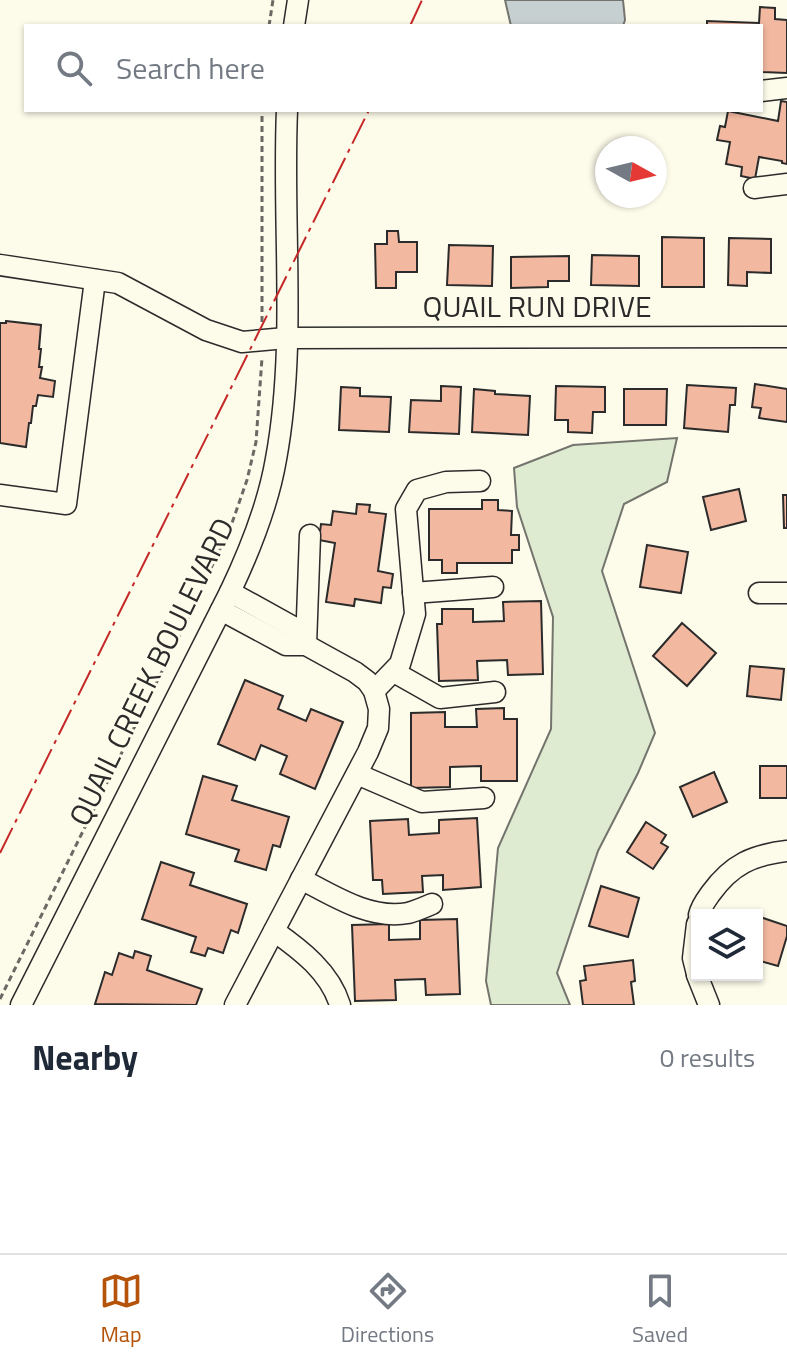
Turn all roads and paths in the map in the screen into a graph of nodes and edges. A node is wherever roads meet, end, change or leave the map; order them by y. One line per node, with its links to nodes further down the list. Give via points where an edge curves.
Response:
1 (273, 0): 3 (path)
2 (298, 0): 4 (street)
3 (269, 24)
4 (294, 24)
5 (787, 88): 6 (street)
6 (763, 91)
7 (262, 112): 15 (path)
8 (287, 112): 14 (street, QUAIL CREEK BOULEVARD)
9 (787, 184): 10 (street)
10 (754, 188)
11 (0, 265): 12 (street, QUAIL RUN DRIVE)
12 (95, 280): 15 (street, QUAIL RUN DRIVE, via 118,283 206,330 242,342); 17 (street, via 66,504)
13 (787, 337): 14 (street, QUAIL RUN DRIVE)
14 (286, 338): 15 (street, QUAIL RUN DRIVE); 23 (street, QUAIL CREEK BOULEVARD, via 276,459 250,550)
15 (262, 340): 36 (path, via 256,442 232,523)
16 (480, 481): 20 (street, via 417,490 406,509)
17 (0, 495)
18 (310, 535): 24 (street)
19 (493, 587): 20 (street)
20 (413, 593): 25 (street, via 415,614)
21 (759, 593): 22 (street)
22 (787, 593)
23 (225, 601): 24 (street, via 286,645); 37 (street, QUAIL CREEK BOULEVARD)
24 (306, 645): 26 (street, via 355,672)
25 (394, 672): 26 (street); 27 (street, via 440,698)
26 (374, 691): 28 (street, via 378,728)
27 (495, 692)
28 (357, 774): 29 (street, via 422,802); 31 (street)
29 (484, 798)
30 (787, 851): 33 (street, via 737,865)
31 (301, 879): 32 (street, via 345,903 382,914 409,913); 34 (street)
32 (432, 904)
33 (700, 909)
34 (274, 931): 38 (street); 39 (street, via 321,971)
35 (700, 981): 40 (street)
36 (0, 999)
37 (21, 1005)
38 (235, 1005)
39 (340, 1005)
40 (709, 1005)

